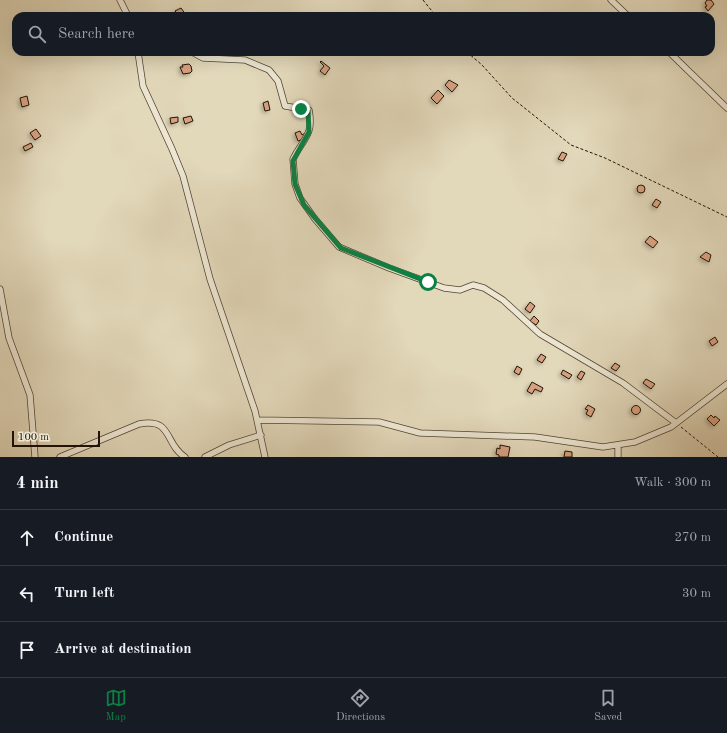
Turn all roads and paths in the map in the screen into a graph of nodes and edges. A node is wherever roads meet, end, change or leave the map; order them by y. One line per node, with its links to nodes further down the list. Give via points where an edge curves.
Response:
1 (120, 0): 4 (street)
2 (423, 0): 5 (path)
3 (611, 0): 6 (street)
4 (126, 12)
5 (433, 12)
6 (624, 12)
7 (138, 56): 15 (street, via 142,86 182,176 210,279)
8 (199, 56): 16 (street, via 239,59 261,66 276,76 285,106 308,110 309,132 293,159 295,184 304,205 339,247 444,288 457,290 473,285 484,288 503,300 540,334 624,383)
9 (471, 56): 12 (path, via 512,98 571,145 605,158)
10 (673, 56): 11 (street)
11 (727, 108)
12 (727, 217)
13 (0, 289): 19 (street, via 9,338 30,395)
14 (727, 384): 16 (street)
15 (258, 420): 17 (street); 18 (street, via 379,422 420,433 519,435 593,446)
16 (676, 423): 18 (street, via 650,437); 25 (path)
17 (261, 435): 22 (street, via 229,445); 23 (street)
18 (618, 446): 24 (street)
19 (35, 457)
20 (60, 457): 21 (street, via 139,424 148,423 164,427)
21 (184, 457)
22 (205, 457)
23 (265, 457)
24 (618, 457)
25 (718, 457)

